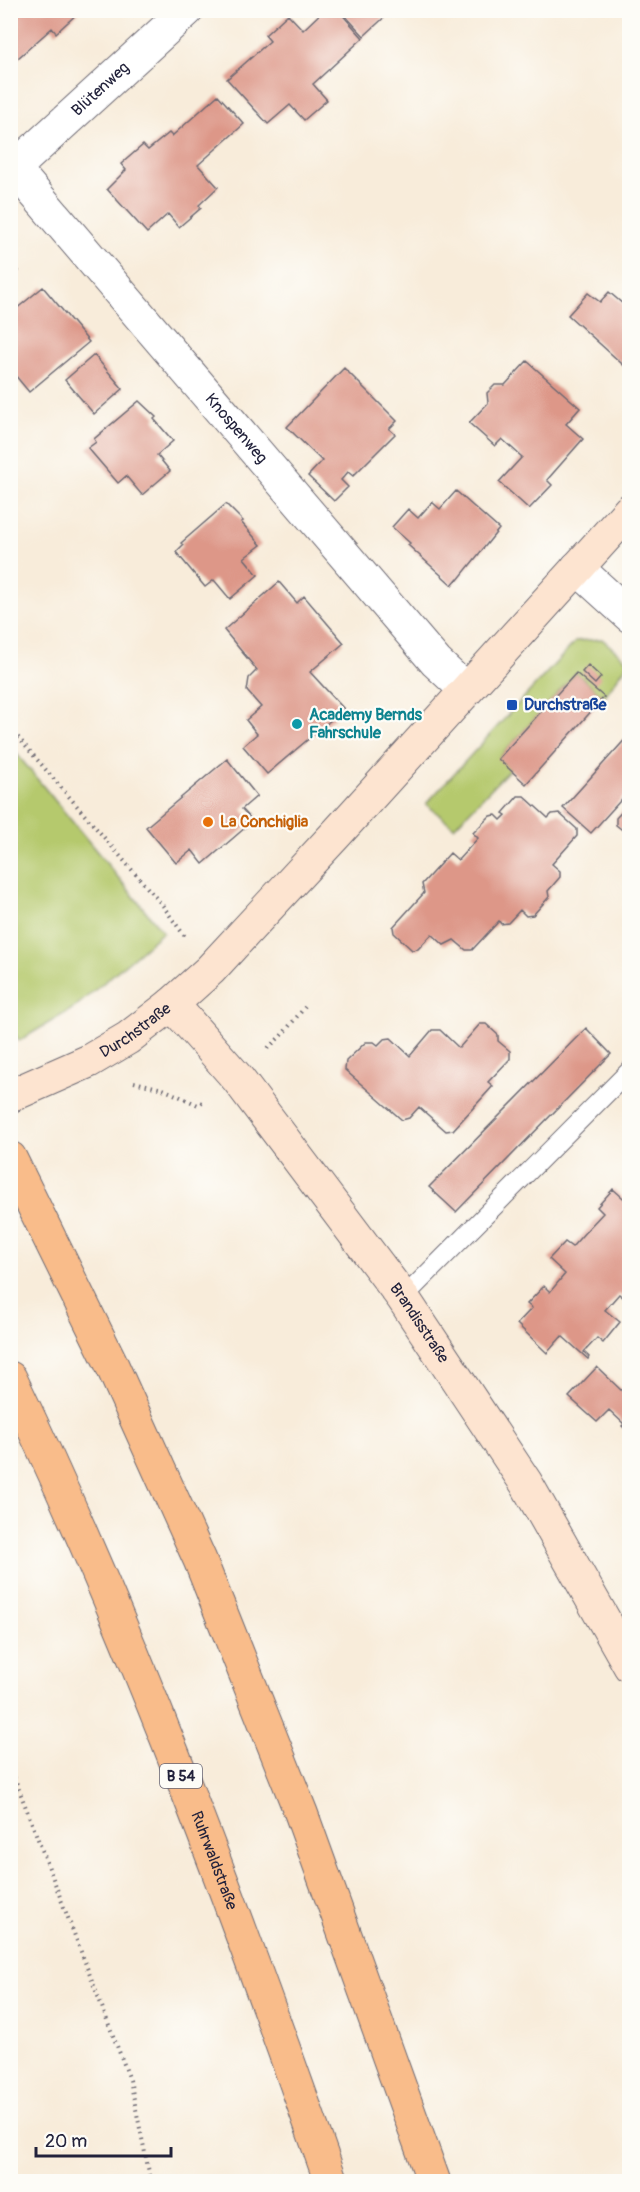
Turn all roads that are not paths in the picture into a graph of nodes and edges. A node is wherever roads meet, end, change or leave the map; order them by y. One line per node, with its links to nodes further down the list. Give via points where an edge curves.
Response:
1 (187, 10): 2 (street, Blütenweg)
2 (12, 166): 6 (street, Knospenweg, via 436,662)
3 (630, 510): 4 (street, Durchstraße)
4 (577, 568): 5 (street); 6 (street, Durchstraße)
5 (630, 616)
6 (466, 690): 7 (street, Durchstraße, via 331,841 210,970)
7 (172, 1004): 9 (street, Durchstraße, via 128,1038 89,1061); 11 (street, Brandisstraße, via 238,1079)
8 (630, 1070): 11 (lane)
9 (10, 1096)
10 (10, 1158): 15 (highway, via 110,1361 200,1560 301,1813)
11 (403, 1298): 13 (street, Brandisstraße, via 526,1484)
12 (10, 1378): 14 (highway, Ruhrwaldstraße / B 54, via 130,1645 263,1989)
13 (630, 1666)
14 (331, 2181)
15 (434, 2181)

